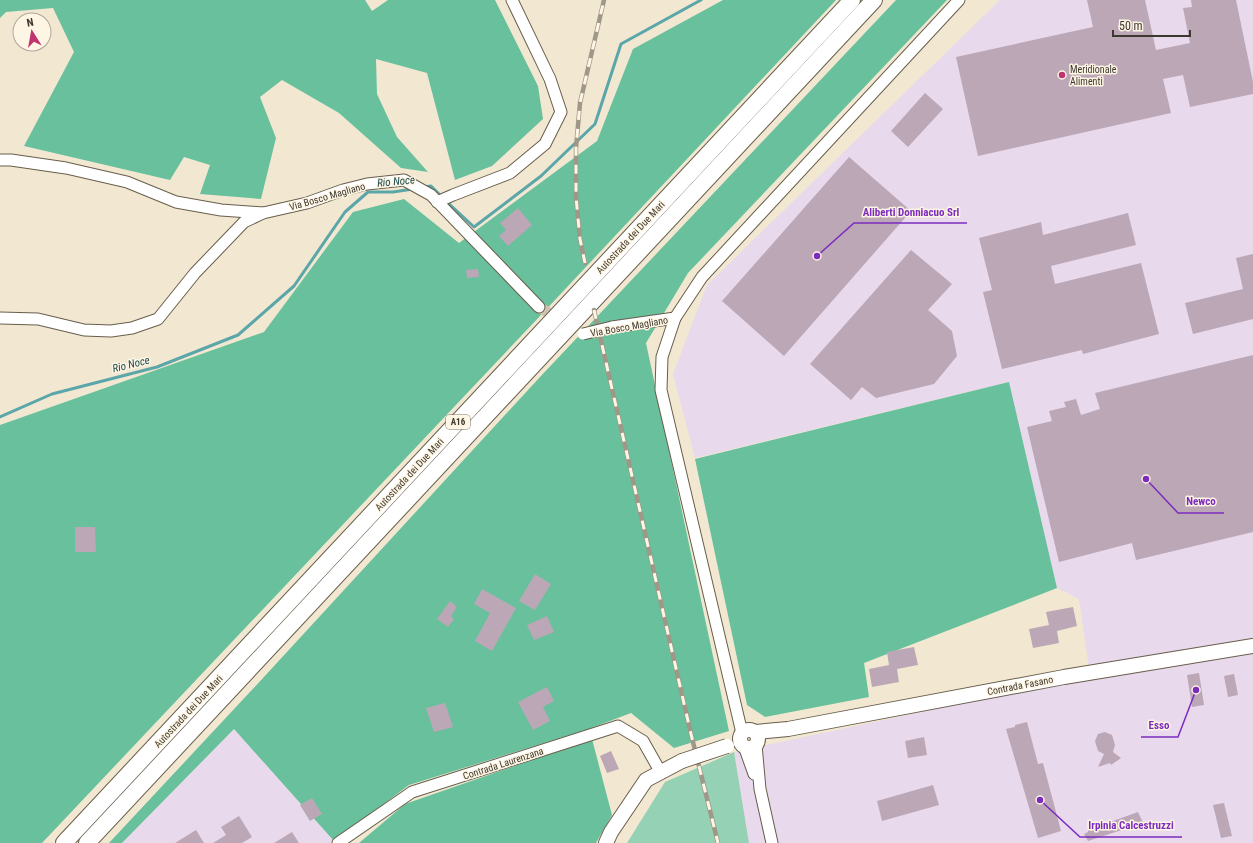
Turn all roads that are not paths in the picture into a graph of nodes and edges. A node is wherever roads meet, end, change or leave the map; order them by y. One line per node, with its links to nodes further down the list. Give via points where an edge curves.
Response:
1 (512, 0): 6 (street, via 550,79 561,112 545,144 510,173)
2 (852, 0): 15 (highway, Autostrada dei Due Mari / A16)
3 (874, 0): 16 (highway, Autostrada dei Due Mari / A16)
4 (959, 0): 10 (street, via 702,277)
5 (0, 160): 7 (street, Via Bosco Magliano, via 66,168 127,182 176,202 221,210)
6 (437, 202): 7 (street, Via Bosco Magliano, via 404,180 367,184 307,203); 8 (street, Via Bosco Magliano)
7 (263, 213): 9 (street, via 244,222 195,273 158,319 132,328 111,331 84,330 38,319)
8 (539, 307)
9 (0, 318)
10 (675, 318): 11 (street, Via Bosco Magliano, bridge); 13 (street, via 662,358 661,390 733,694)
11 (582, 334)
12 (1253, 646): 13 (main road, Contrada Fasano, via 1064,677)
13 (748, 738): 14 (main road, Contrada Fasano, bridge); 19 (street)
14 (660, 771): 17 (street, Contrada Laurenzana, via 643,740 618,726 412,792); 18 (main road, via 646,780)
15 (64, 843)
16 (87, 843)
17 (338, 843)
18 (606, 843)
19 (772, 843)

